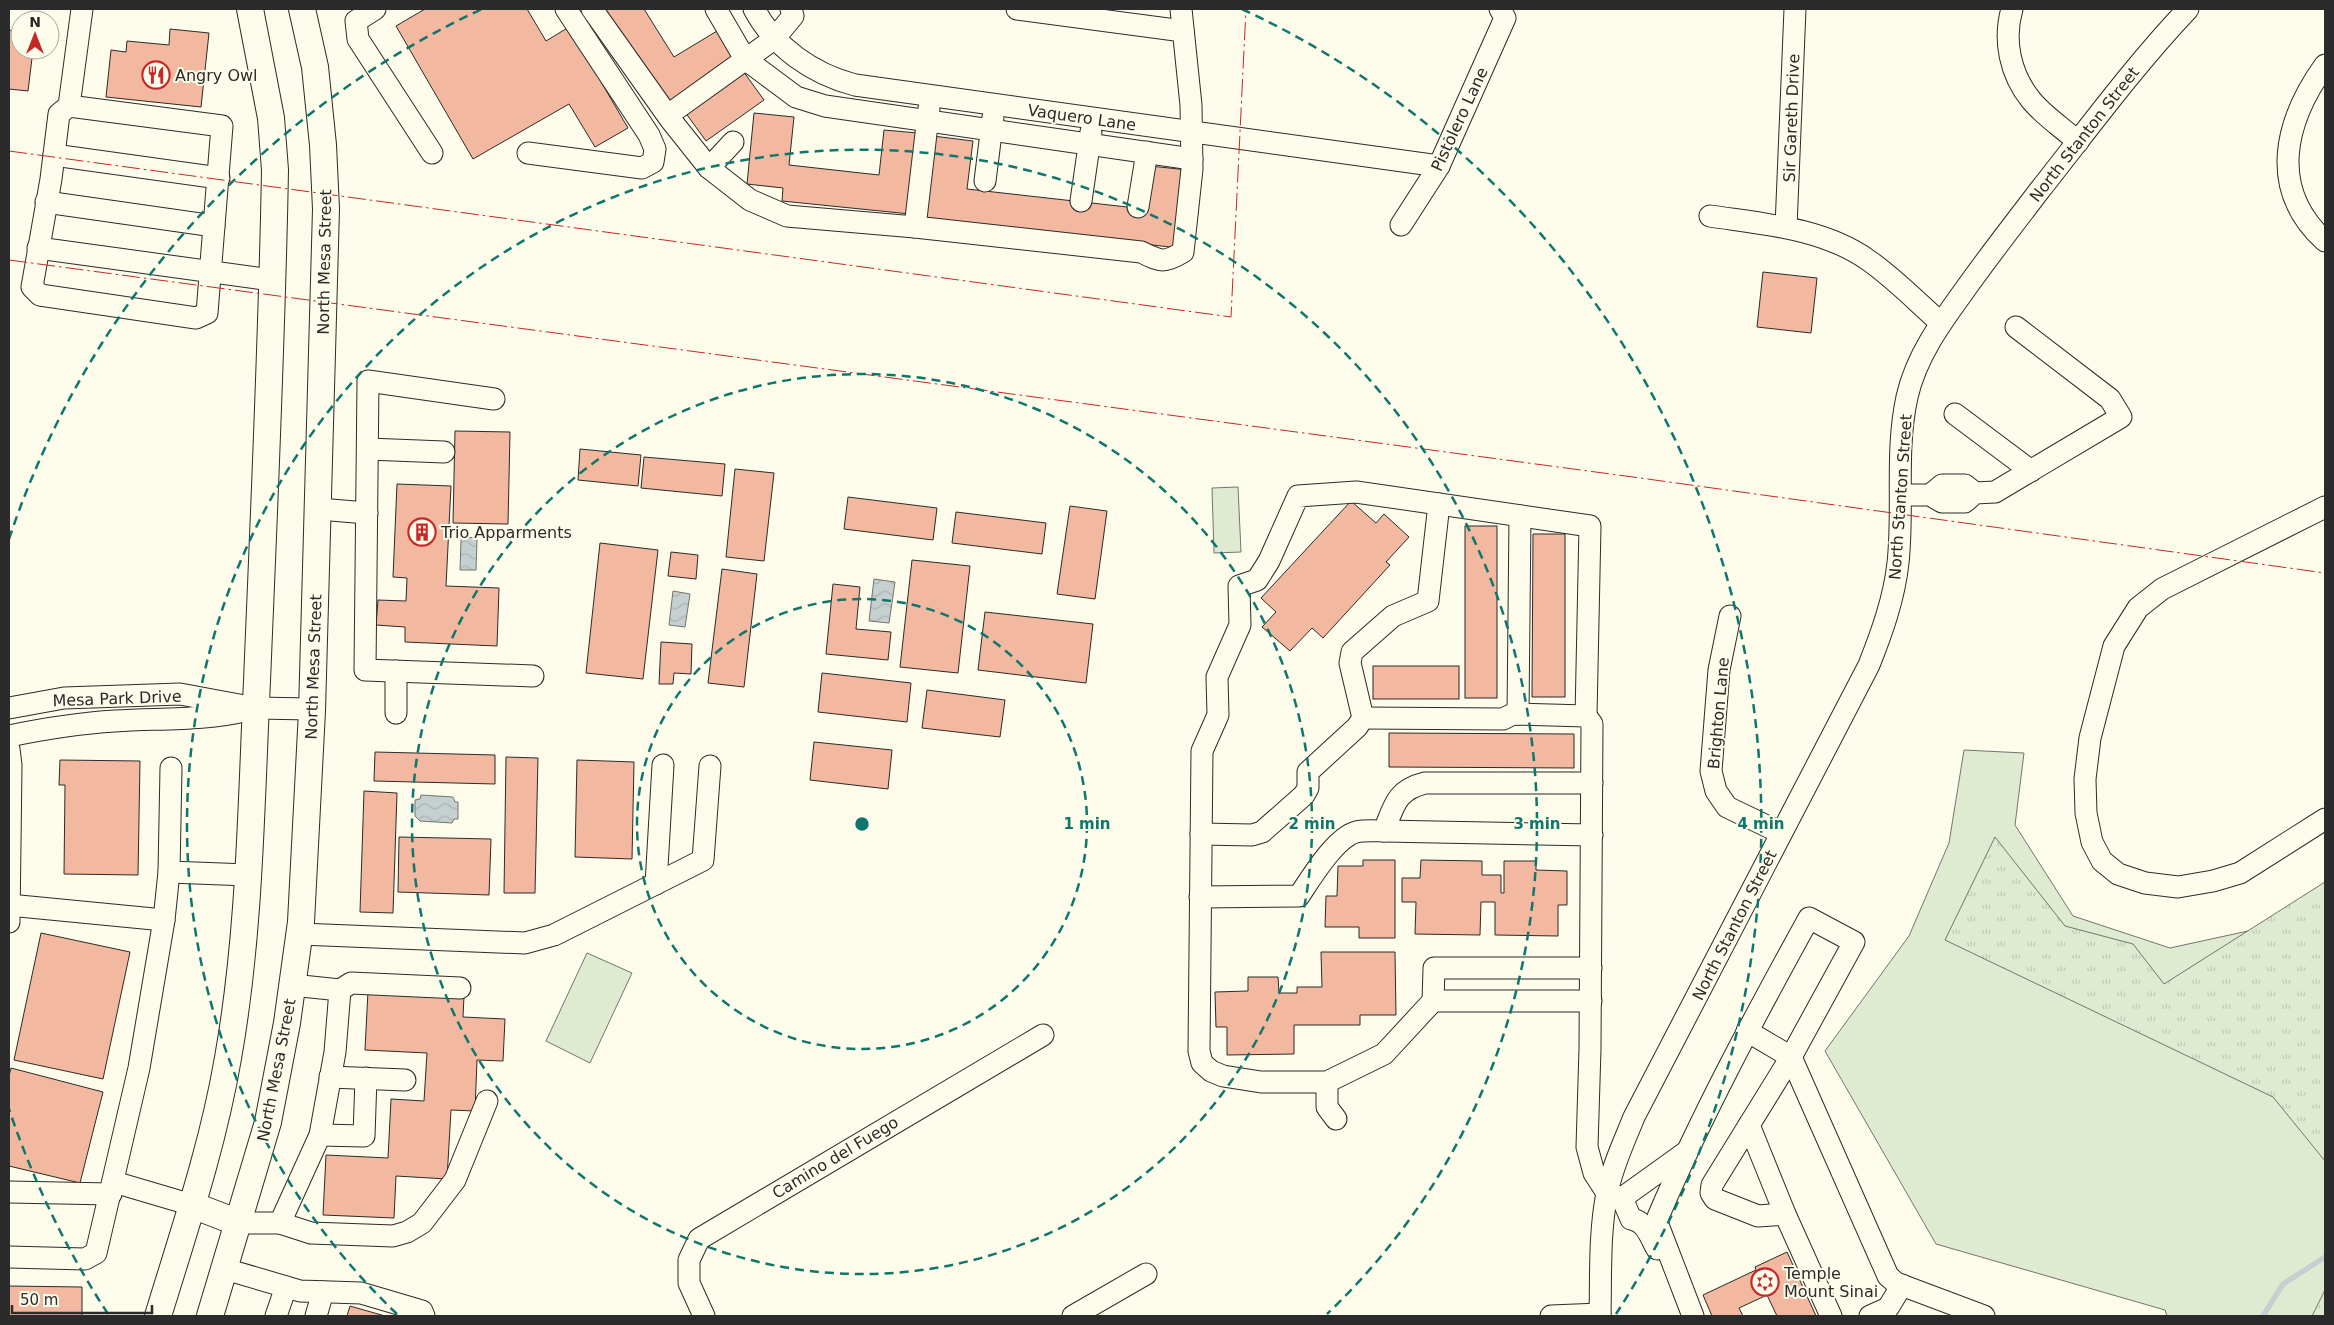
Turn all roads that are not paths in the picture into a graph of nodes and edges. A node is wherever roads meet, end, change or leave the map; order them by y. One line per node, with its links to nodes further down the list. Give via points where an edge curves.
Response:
1 (82, 9): 23 (street)
2 (250, 9): 53 (main road, via 272,127 275,170)
3 (302, 9): 64 (main road, North Mesa Street, via 315,67 326,210)
4 (375, 9): 34 (street, via 356,21 358,39)
5 (566, 9): 35 (street, via 649,135 655,149 653,162 642,168)
6 (592, 9): 25 (street)
7 (718, 9): 18 (street)
8 (754, 9): 17 (street, Vaquero Lane)
9 (791, 9): 17 (street, via 793,16)
10 (1017, 9): 16 (street)
11 (1181, 9): 16 (street)
12 (1500, 9): 38 (street, Pistolero Lane, via 1505,18)
13 (1795, 9): 49 (street, Sir Gareth Drive)
14 (2012, 9): 31 (street, via 2006,36 2018,79 2031,100)
15 (2188, 9): 31 (street, North Stanton Street, via 2155,44)
16 (1183, 31): 29 (street)
17 (774, 39): 18 (street); 20 (street, Vaquero Lane, via 811,69)
18 (746, 59): 24 (street, via 796,97); 25 (street)
19 (2325, 65): 50 (street, via 2299,111 2287,150 2290,188 2309,227)
20 (855, 85): 21 (street, Vaquero Lane); 24 (street)
21 (931, 97): 22 (street, Vaquero Lane); 27 (street)
22 (995, 105): 26 (street, Vaquero Lane); 28 (street)
23 (69, 106): 36 (street, via 59,114); 40 (street, via 222,126)
24 (850, 111): 27 (street)
25 (668, 115): 39 (street)
26 (1093, 119): 29 (street, Vaquero Lane); 32 (street)
27 (928, 122): 28 (street); 48 (street)
28 (991, 130): 32 (street); 41 (street)
29 (1191, 132): 37 (street); 38 (street, Vaquero Lane)
30 (733, 142): 39 (street)
31 (2078, 142): 54 (street, North Stanton Street, via 1989,255)
32 (1090, 144): 33 (street); 42 (street)
33 (1147, 152): 37 (street); 44 (street)
34 (432, 153)
35 (528, 153)
36 (54, 155): 40 (street); 43 (street)
37 (1192, 159): 48 (street, via 1182,252 1171,259 1162,261 1141,252)
38 (1439, 166): 46 (street, Pistolero Lane)
39 (709, 168): 48 (street, via 750,200 787,216)
40 (219, 178): 47 (street)
41 (985, 181)
42 (1081, 201)
43 (46, 202): 47 (street); 51 (street)
44 (1138, 207)
45 (1710, 216): 49 (street)
46 (1400, 225)
47 (214, 226): 52 (street)
48 (915, 227)
49 (1786, 227): 54 (street, via 1830,240 1867,259)
50 (2325, 241)
51 (38, 248): 52 (street); 52 (street, via 32,287 40,295 196,318 207,313)
52 (209, 271): 53 (street)
53 (272, 280): 71 (main road)
54 (1941, 323): 61 (street, North Stanton Street, via 1920,358 1908,395 1901,441)
55 (2016, 327): 60 (street, via 2110,399 2121,417)
56 (494, 399): 58 (street, via 368,381)
57 (1955, 414): 60 (street)
58 (368, 449): 59 (street); 65 (street)
59 (444, 452)
60 (2031, 471): 61 (street, via 1995,492 1975,493 1965,502 1942,502 1930,495)
61 (1901, 495): 86 (street, North Stanton Street, via 1898,562 1885,625 1869,665)
62 (1439, 504): 66 (street); 76 (street, via 1428,601 1393,616 1352,652 1350,663); 85 (street, via 1356,492 1298,496 1269,561 1256,580 1239,586 1240,625 1217,677 1218,715 1202,751)
63 (2325, 507): 83 (street, via 2162,589 2138,608 2114,646 2090,738 2085,779 2086,813 2092,842 2102,861 2118,874 2144,883 2178,887 2240,873)
64 (319, 509): 65 (street); 72 (main road, North Mesa Street)
65 (367, 513): 68 (street, via 365,670)
66 (1520, 516): 74 (street); 75 (street, via 1590,526)
67 (1730, 616): 86 (street, Brighton Lane, via 1719,670 1711,771 1716,791 1727,807)
68 (396, 671): 69 (street); 73 (street)
69 (533, 676)
70 (9, 708): 71 (street, Mesa Park Drive, via 64,698 180,694)
71 (256, 708): 72 (street, Mesa Park Drive); 77 (street, Mesa Park Drive, via 226,715 113,721); 89 (main road)
72 (312, 709): 94 (main road, North Mesa Street)
73 (396, 712)
74 (1518, 714): 75 (street); 76 (street, via 1503,719)
75 (1586, 716): 82 (street, via 1592,724)
76 (1363, 718): 85 (street, via 1308,772 1308,788 1304,796 1262,832 1252,835)
77 (9, 736)
78 (9, 749): 92 (street)
79 (663, 765): 90 (street)
80 (710, 766): 90 (street, via 703,860)
81 (171, 768): 88 (street)
82 (1592, 783): 84 (street, via 1425,783 1410,787 1398,796); 87 (street)
83 (2325, 819)
84 (1384, 831): 87 (street); 91 (street, via 1355,832 1339,844 1299,896)
85 (1201, 834): 91 (street)
86 (1781, 834): 115 (street, North Stanton Street, via 1634,1117 1619,1153)
87 (1592, 835): 95 (street)
88 (169, 872): 89 (street); 93 (street)
89 (248, 875): 116 (main road, via 240,980 228,1058)
90 (656, 884): 94 (street, via 554,935 525,943)
91 (1200, 897): 107 (street, via 1199,1051 1202,1063 1223,1076 1261,1082)
92 (9, 911): 93 (street)
93 (164, 920): 113 (street, via 139,1068)
94 (300, 934): 96 (main road, North Mesa Street)
95 (1591, 968): 99 (street, via 1434,968); 100 (street)
96 (292, 985): 98 (street); 118 (main road, North Mesa Street, via 268,1122)
97 (460, 988): 98 (street, via 351,983)
98 (340, 990): 104 (street)
99 (1433, 1001): 100 (street); 107 (street, via 1384,1054)
100 (1591, 1001): 115 (street, via 1587,1147 1594,1173)
101 (1747, 1031): 103 (street); 103 (street, via 1809,918 1854,942); 112 (street)
102 (1042, 1035): 133 (street, Camino del Fuego, via 699,1239 688,1260 689,1283)
103 (1791, 1057): 110 (street); 124 (street, via 1888,1276)
104 (330, 1077): 105 (street); 111 (street)
105 (366, 1078): 106 (street); 111 (street, via 364,1136)
106 (405, 1080)
107 (1326, 1082): 109 (street, via 1327,1106)
108 (487, 1101): 119 (street, via 455,1180 422,1223 407,1232 393,1236 310,1233)
109 (1336, 1119)
110 (1749, 1125): 117 (street); 117 (street, via 1712,1185 1712,1193 1715,1199 1758,1216)
111 (320, 1135): 119 (street)
112 (1686, 1152): 115 (street); 123 (street, via 1658,1218)
113 (112, 1188): 114 (street); 116 (street); 120 (street, via 96,1253 85,1259)
114 (9, 1192)
115 (1615, 1195): 123 (street, via 1631,1219 1644,1224 1665,1266); 127 (street, North Stanton Street, via 1601,1249)
116 (192, 1205): 118 (main road); 128 (main road)
117 (1785, 1214): 137 (street)
118 (239, 1223): 119 (street); 121 (main road, North Mesa Street)
119 (280, 1223)
120 (9, 1257)
121 (225, 1269): 125 (street); 129 (main road, North Mesa Street)
122 (1146, 1274): 134 (street)
123 (1679, 1285): 136 (street)
124 (1902, 1285): 138 (street, via 1888,1308); 139 (street)
125 (286, 1287): 126 (street); 130 (street)
126 (323, 1292): 131 (street); 132 (street, via 361,1293 422,1311)
127 (1600, 1315): 135 (street)
128 (158, 1316)
129 (210, 1316)
130 (276, 1316)
131 (316, 1316)
132 (424, 1316)
133 (704, 1316)
134 (1074, 1316)
135 (1551, 1316)
136 (1692, 1316)
137 (1831, 1316)
138 (1870, 1316)
139 (1984, 1316)

